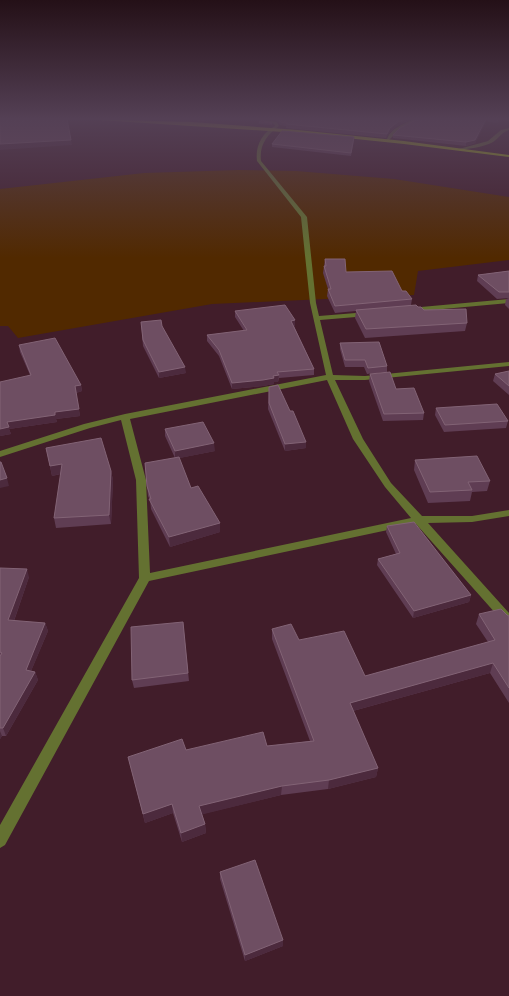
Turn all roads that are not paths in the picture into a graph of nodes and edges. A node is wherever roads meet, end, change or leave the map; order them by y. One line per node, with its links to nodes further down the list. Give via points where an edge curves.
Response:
1 (263, 165): 5 (street, via 304,217)
2 (509, 301): 3 (street)
3 (400, 311)
4 (378, 313): 5 (street)
5 (316, 318): 7 (street)
6 (509, 364): 7 (street, via 365,378)
7 (330, 377): 8 (street); 11 (street, via 358,439 388,485)
8 (125, 417): 9 (street, via 87,426); 12 (street, via 141,480)
9 (0, 454)
10 (509, 513): 11 (street, via 472,519)
11 (417, 520): 12 (street); 13 (street)
12 (145, 578): 14 (street)
13 (509, 621)
14 (0, 840)

